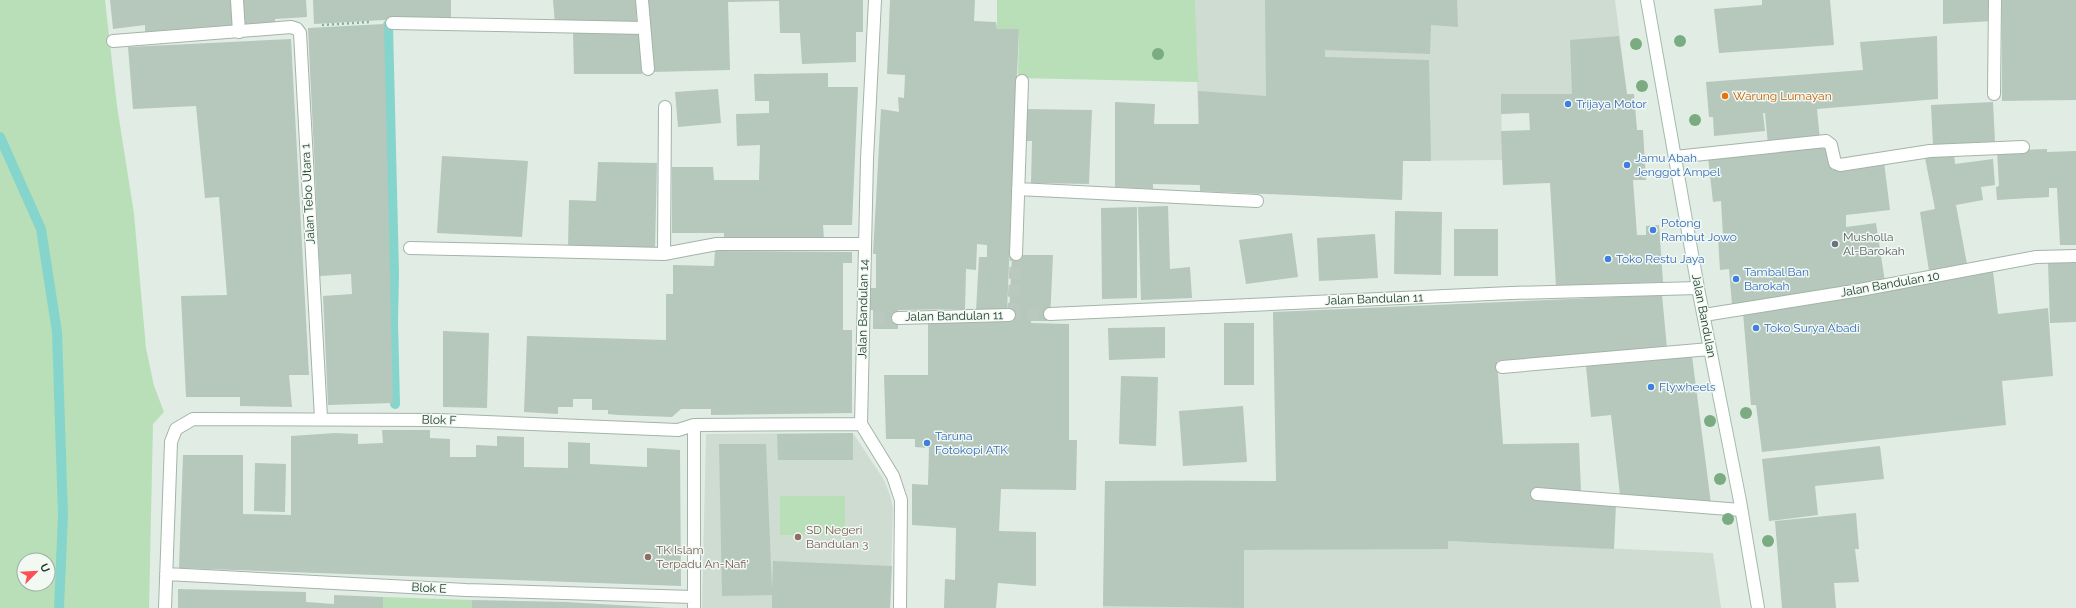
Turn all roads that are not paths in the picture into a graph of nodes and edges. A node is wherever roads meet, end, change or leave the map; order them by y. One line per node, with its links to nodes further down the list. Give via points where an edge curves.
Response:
1 (237, 0): 8 (street)
2 (642, 0): 7 (street)
3 (875, 0): 18 (street, Jalan Bandulan 14)
4 (1647, 0): 15 (street, Jalan Bandulan)
5 (1995, 0): 12 (street)
6 (392, 23): 7 (street)
7 (644, 28): 10 (street)
8 (239, 32): 9 (street); 30 (street, Jalan Tebo Utara 1, via 291,27 297,29 300,36)
9 (113, 42)
10 (648, 69)
11 (1022, 81): 16 (street)
12 (1994, 94)
13 (665, 107): 20 (street)
14 (2023, 147): 15 (street, via 1930,151 1840,166 1835,164 1831,145 1826,142)
15 (1675, 156): 23 (street, Jalan Bandulan)
16 (1018, 189): 17 (street); 21 (street)
17 (1256, 201)
18 (864, 244): 20 (street, via 717,244); 31 (street, Jalan Bandulan 14, via 868,318)
19 (410, 248): 20 (street)
20 (664, 254)
21 (1016, 254)
22 (2076, 256): 26 (street, Jalan Bandulan 10, via 2036,257 1860,290)
23 (1698, 288): 24 (street, Jalan Bandulan 11); 26 (street, Jalan Bandulan)
24 (1050, 314)
25 (1009, 315): 27 (street, Jalan Bandulan 11)
26 (1704, 315): 28 (street, Jalan Bandulan)
27 (898, 318)
28 (1710, 349): 29 (street); 34 (street, Jalan Bandulan)
29 (1502, 367)
30 (321, 418): 32 (street, Blok F, via 678,430); 35 (street, Blok F, via 193,419 176,429 171,442)
31 (861, 424): 32 (street, Blok F); 38 (street, via 893,476 901,500)
32 (694, 425): 36 (street)
33 (1537, 494): 34 (street)
34 (1741, 510): 39 (street, Jalan Bandulan)
35 (166, 574): 36 (street, Blok E); 37 (street)
36 (693, 603)
37 (165, 608)
38 (900, 608)
39 (1758, 608)

